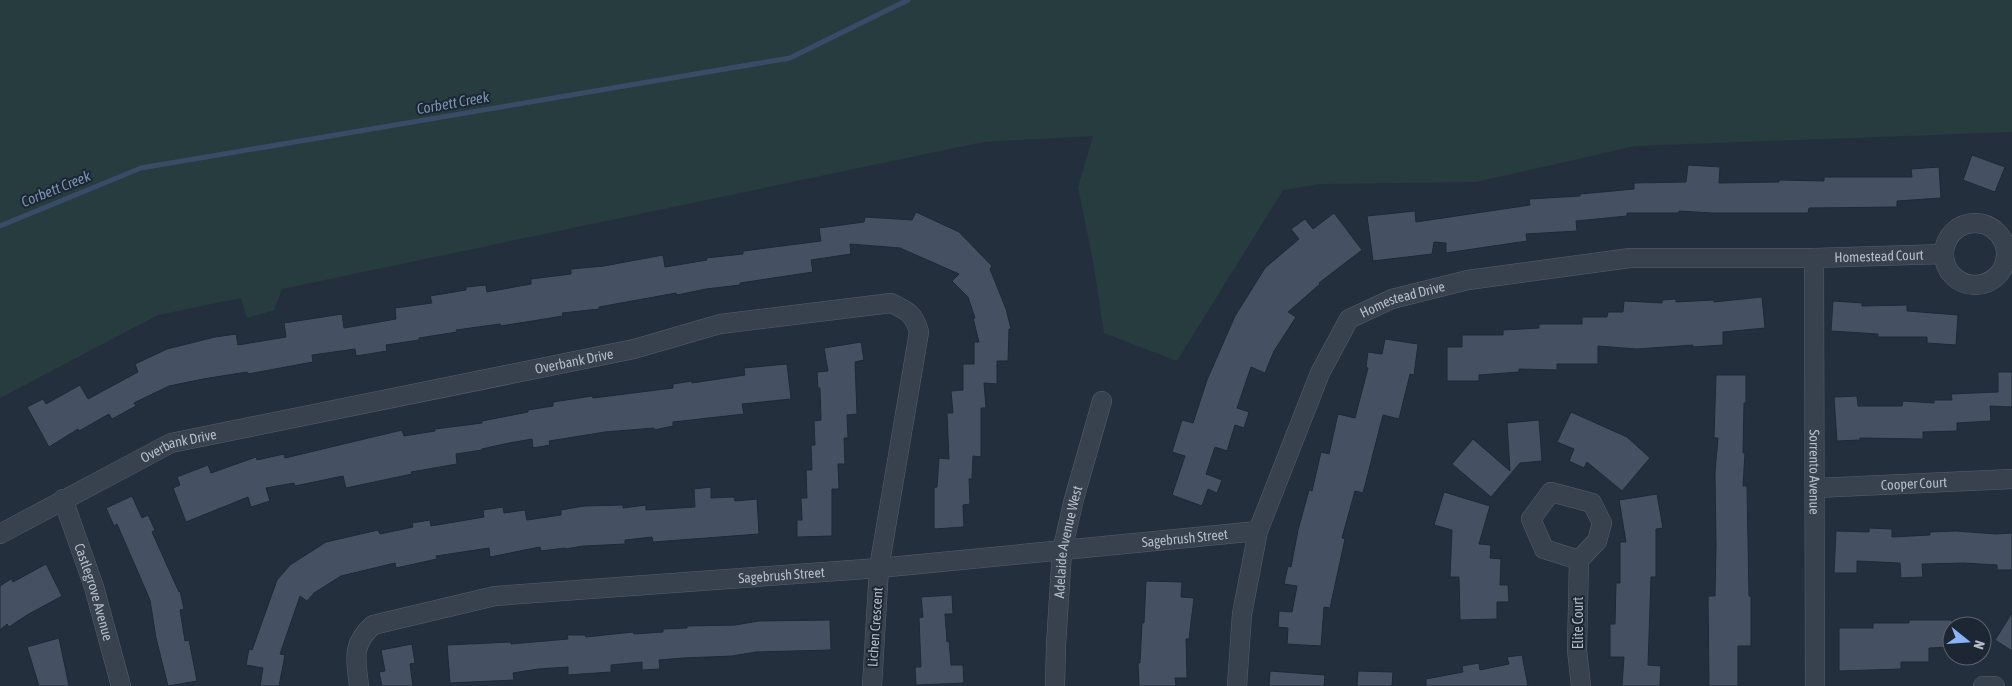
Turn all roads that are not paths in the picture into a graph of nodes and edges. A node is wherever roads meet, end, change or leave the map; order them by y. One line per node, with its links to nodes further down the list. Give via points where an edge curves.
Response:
1 (1944, 254): 2 (street, Homestead Court)
2 (1814, 258): 5 (street, Sorrento Avenue); 7 (street, Homestead Drive, via 1630,258 1468,280 1392,299 1349,319 1320,373)
3 (1102, 401): 9 (street, Adelaide Avenue West)
4 (2012, 479): 5 (street, Cooper Court)
5 (1816, 488): 18 (street, Sorrento Avenue)
6 (63, 500): 8 (street, Overbank Drive); 11 (street, Overbank Drive, via 171,443 634,349 720,324 891,303 915,319 919,332); 12 (street, Castlegrove Avenue, via 94,587)
7 (1258, 532): 9 (street, Sagebrush Street); 16 (street, Homestead Drive, via 1242,614)
8 (0, 534)
9 (1062, 551): 11 (street, Sagebrush Street); 15 (street, Adelaide Avenue West)
10 (1579, 560): 17 (street, Elite Court, via 1577,650)
11 (879, 568): 13 (street, Sagebrush Street, via 495,596 373,625 362,636 356,653); 14 (street, Lichen Crescent)
12 (121, 686)
13 (359, 686)
14 (872, 686)
15 (1056, 686)
16 (1237, 686)
17 (1581, 686)
18 (1815, 686)
19 (1983, 686): 20 (street)
20 (1995, 686)

